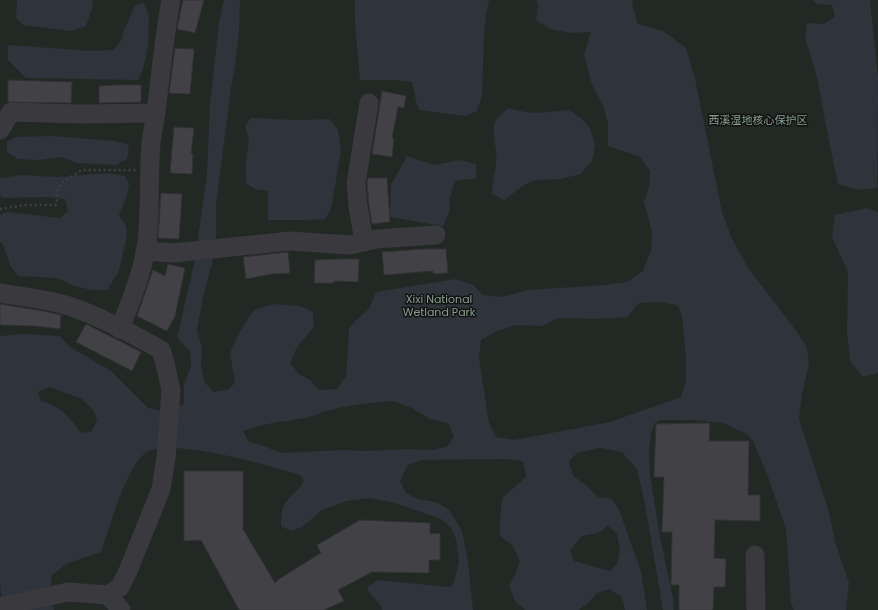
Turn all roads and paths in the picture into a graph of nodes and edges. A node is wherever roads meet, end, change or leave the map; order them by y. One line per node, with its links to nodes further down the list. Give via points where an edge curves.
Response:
1 (171, 0): 3 (street)
2 (369, 102): 8 (street, via 356,183)
3 (156, 112): 4 (street, via 11,112); 5 (street)
4 (0, 130)
5 (150, 171): 6 (path, via 82,170 63,182 58,190 56,205 26,205); 9 (street)
6 (0, 209)
7 (436, 235): 8 (street)
8 (364, 242): 9 (street, via 350,245 290,241 174,253)
9 (145, 251): 11 (street, via 137,286)
10 (0, 293): 11 (street, via 52,301 72,307)
11 (120, 329): 13 (street, via 161,350 171,390 161,489 128,571 120,587)
12 (755, 555): 16 (street)
13 (108, 595): 14 (street, via 68,592); 15 (street)
14 (0, 607)
15 (121, 610)
16 (756, 610)

